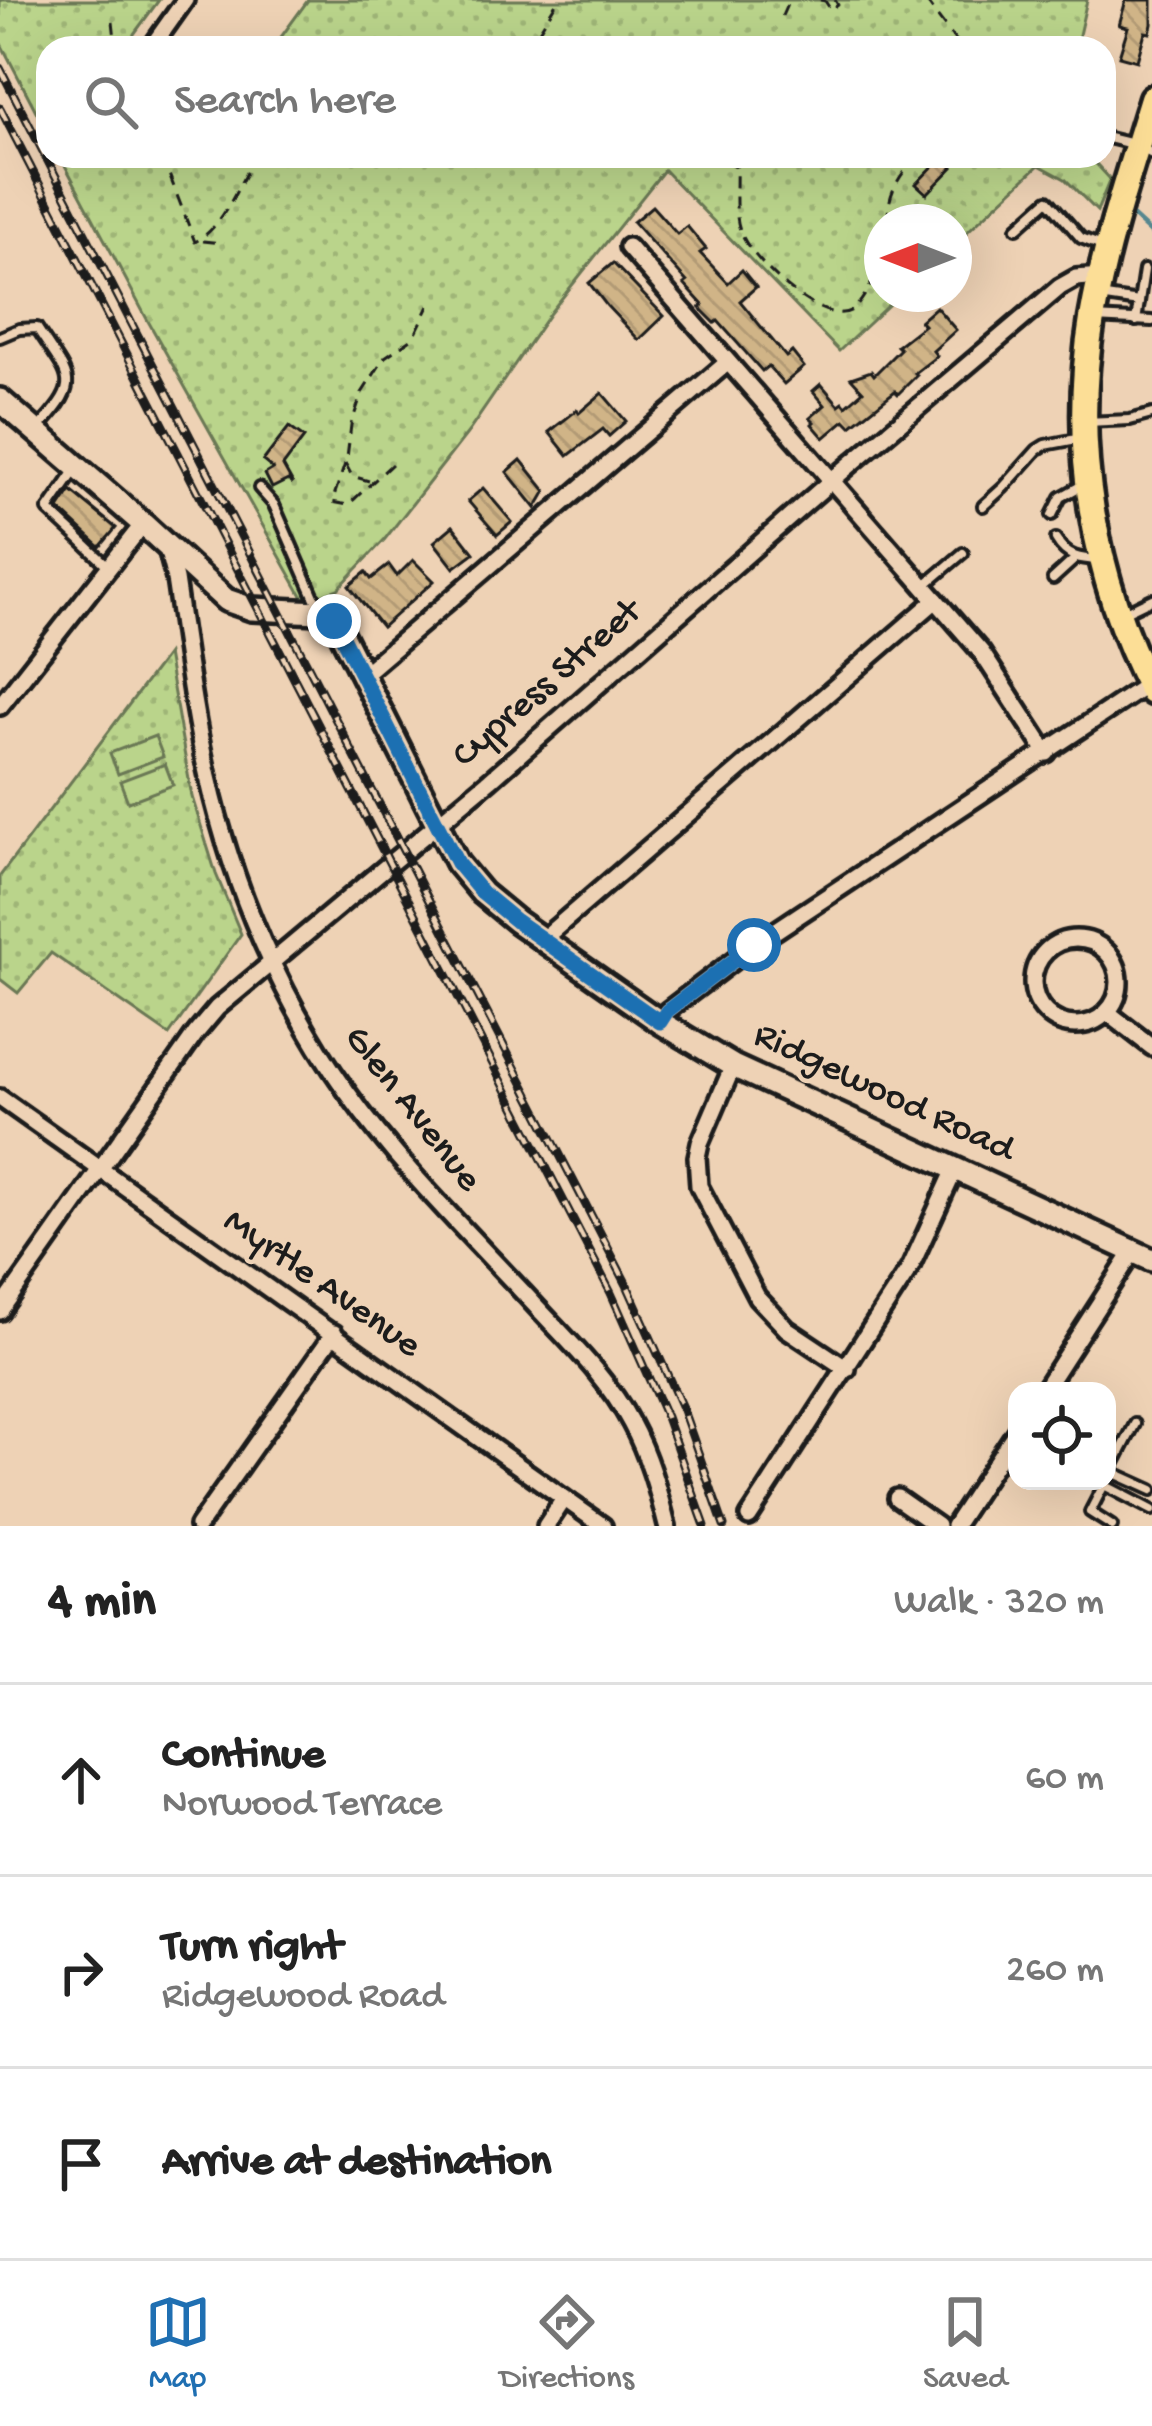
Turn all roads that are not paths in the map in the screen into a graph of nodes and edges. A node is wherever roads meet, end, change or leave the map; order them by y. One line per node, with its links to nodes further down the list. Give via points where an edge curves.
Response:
1 (185, 0): 2 (street)
2 (160, 36)
3 (1148, 129): 4 (lane); 6 (main road)
4 (1116, 135)
5 (1017, 228): 6 (lane, via 1048,200 1082,238)
6 (1111, 241): 9 (main road)
7 (628, 247): 14 (street)
8 (1144, 270): 10 (lane)
9 (1097, 297): 10 (lane); 11 (lane); 17 (main road); 20 (street, Cypress Street, via 1076,278 1060,287)
10 (1138, 302): 11 (lane)
11 (1136, 320): 12 (lane)
12 (1152, 321)
13 (0, 337): 18 (lane, via 38,328 69,383)
14 (728, 362): 20 (street); 37 (street)
15 (0, 400): 18 (street)
16 (1152, 414): 17 (lane)
17 (1085, 430): 21 (main road); 23 (lane, via 1036,449)
18 (36, 431): 19 (street)
19 (78, 467): 25 (street); 30 (lane, via 48,510)
20 (831, 481): 32 (street); 41 (street, Cypress Street)
21 (1088, 482): 24 (lane, via 1061,497); 29 (main road)
22 (259, 488): 35 (lane)
23 (983, 506)
24 (1052, 515)
25 (143, 524): 27 (street); 30 (street)
26 (1056, 539): 29 (lane, via 1066,554)
27 (166, 544): 35 (street, via 226,600); 43 (street, Glen Avenue, via 208,779)
28 (963, 553): 32 (lane)
29 (1089, 559): 31 (lane); 36 (main road)
30 (109, 567): 39 (street)
31 (1053, 579)
32 (923, 587): 34 (street)
33 (1152, 598): 36 (lane)
34 (936, 600): 40 (street, via 982,653); 42 (street)
35 (320, 612): 37 (street, Ridgewood Road, via 334,621)
36 (1118, 615): 38 (main road)
37 (362, 675): 41 (street, Ridgewood Road)
38 (1150, 688): 40 (street)
39 (0, 706)
40 (1047, 753): 45 (street, via 754,945)
41 (438, 823): 42 (street, Ridgewood Road, via 482,893); 43 (street, Cypress Street)
42 (543, 939): 45 (street, Ridgewood Road)
43 (272, 960): 50 (street, Cypress Street, via 196,1033); 70 (street, Glen Avenue, via 349,1095 620,1404 655,1476)
44 (1107, 1012): 44 (street, via 1119,977 1102,947 1067,940 1045,953 1034,977 1044,1010 1076,1025); 46 (street)
45 (660, 1022): 47 (street, Ridgewood Road)
46 (1152, 1047)
47 (733, 1066): 49 (street, Ridgewood Road); 54 (street, via 700,1143 699,1186 757,1298)
48 (0, 1098): 50 (street, Myrtle Avenue)
49 (956, 1168): 51 (street, Ridgewood Road); 54 (street, via 910,1268)
50 (100, 1170): 52 (street, Cypress Street); 53 (street, Myrtle Avenue)
51 (1143, 1255): 55 (street)
52 (0, 1311)
53 (334, 1334): 64 (street, Myrtle Avenue); 67 (street)
54 (847, 1370): 66 (street)
55 (1050, 1382)
56 (1135, 1424): 58 (lane)
57 (1008, 1444): 72 (street)
58 (1116, 1461)
59 (1116, 1481): 62 (lane)
60 (1116, 1485): 65 (lane)
61 (1101, 1490): 73 (lane, via 1090,1512)
62 (1152, 1490)
63 (898, 1498): 71 (street)
64 (564, 1499): 68 (street); 69 (street, Myrtle Avenue)
65 (1152, 1510)
66 (749, 1516)
67 (197, 1526)
68 (545, 1526)
69 (603, 1526)
70 (667, 1526)
71 (937, 1526)
72 (954, 1526)
73 (1112, 1526)

